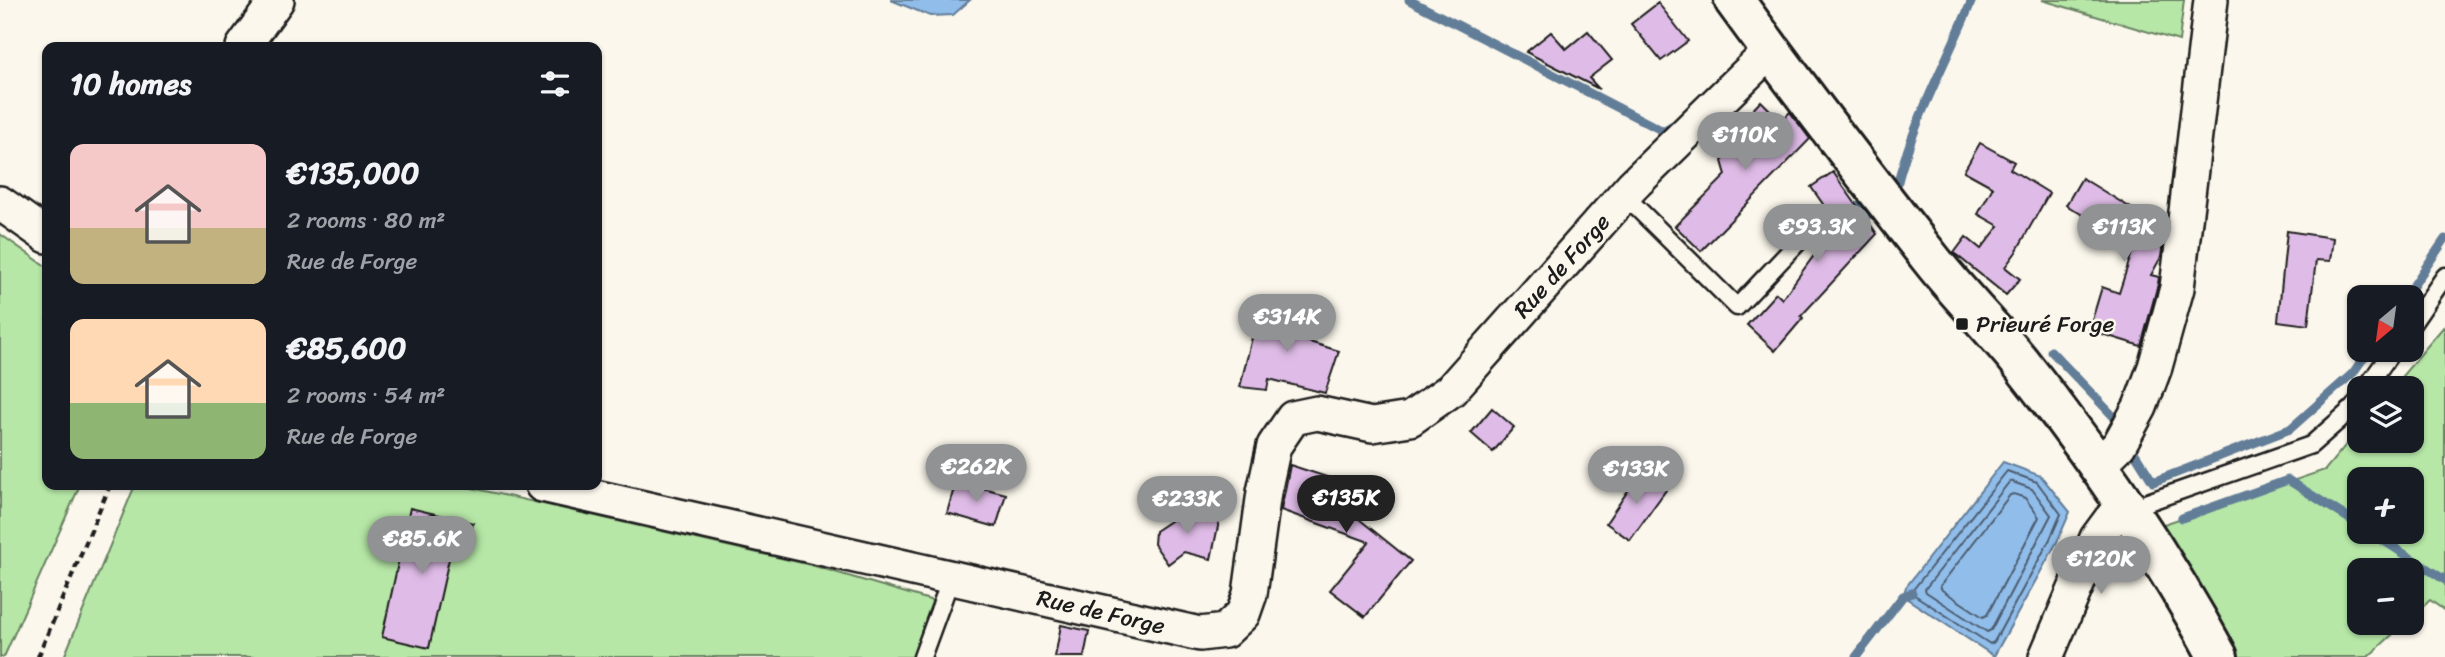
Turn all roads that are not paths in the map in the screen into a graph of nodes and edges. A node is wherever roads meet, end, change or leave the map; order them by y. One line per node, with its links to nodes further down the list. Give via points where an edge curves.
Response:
1 (277, 0): 4 (street)
2 (1734, 0): 5 (street)
3 (2211, 0): 13 (street, via 2177,288 2140,407 2119,445)
4 (247, 42)
5 (1772, 52): 6 (street, Rue de Forge); 13 (street, via 1931,260 2018,360)
6 (1624, 195): 9 (lane, via 1737,307); 16 (street, Rue de Forge, via 1451,390 1410,419 1372,425 1317,413 1293,418 1274,446 1247,604 1224,631 1200,634)
7 (0, 203): 8 (street)
8 (42, 232)
9 (1805, 235)
10 (2445, 276): 11 (lane)
11 (2424, 307)
12 (2347, 413): 15 (lane, via 2311,445)
13 (2095, 462): 15 (street)
14 (564, 490): 16 (street, Rue de Forge)
15 (2129, 511): 18 (street, via 2111,519 2097,538); 19 (street)
16 (951, 578): 17 (lane)
17 (922, 657)
18 (2046, 657)
19 (2218, 657)

